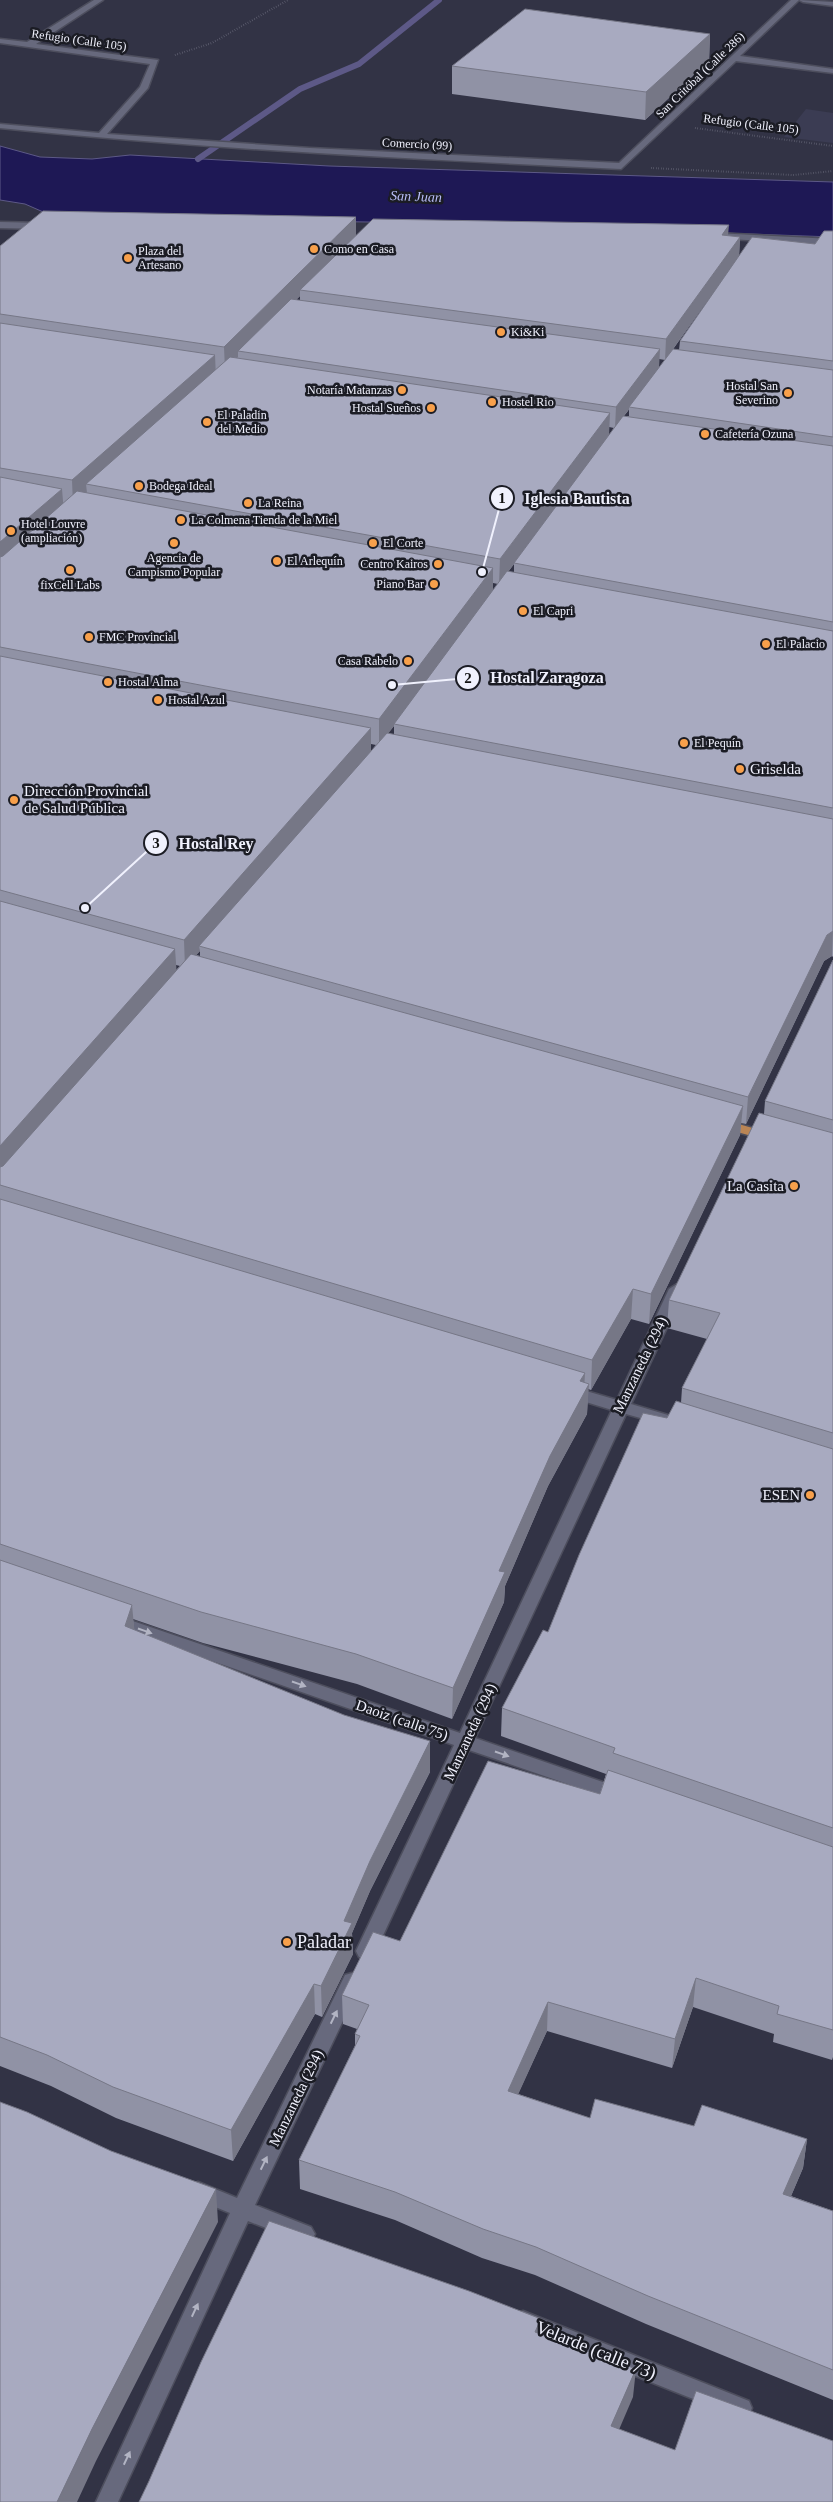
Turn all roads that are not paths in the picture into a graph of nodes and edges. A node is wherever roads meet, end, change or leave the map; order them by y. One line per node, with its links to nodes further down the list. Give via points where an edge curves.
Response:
1 (99, 0): 6 (street)
2 (795, 0): 7 (street, San Critóbal (Calle 286))
3 (803, 0): 4 (street)
4 (833, 4)
5 (0, 41): 6 (street, Refugio (Calle 105))
6 (28, 45): 10 (street, Refugio (Calle 105), via 156,62 144,88)
7 (734, 58): 8 (street); 11 (street, San Critóbal (Calle 286))
8 (833, 71)
9 (0, 126): 10 (street, Comercio (99))
10 (100, 137): 11 (street, Comercio (99), via 342,153)
11 (621, 166)
12 (0, 225): 13 (street)
13 (53, 226)
14 (709, 236): 15 (street)
15 (759, 237): 16 (street); 17 (street)
16 (833, 242)
17 (748, 253)
18 (762, 1114): 20 (street)
19 (706, 1119): 20 (main road)
20 (753, 1132): 21 (main road); 22 (street)
21 (780, 1140)
22 (745, 1150)
23 (684, 1274): 25 (street, Manzaneda (294))
24 (553, 1386): 25 (street)
25 (620, 1406): 26 (street); 28 (street, Manzaneda (294))
26 (676, 1423)
27 (102, 1617): 28 (street, Daoiz (calle 75), one-way to 28)
28 (466, 1742): 29 (street, Daoiz (calle 75), one-way to 29); 31 (street, Manzaneda (294), one-way to 28)
29 (635, 1800)
30 (179, 2183): 31 (street)
31 (242, 2210): 32 (street); 35 (street, Manzaneda (294), one-way to 31)
32 (325, 2242)
33 (501, 2312): 34 (street, Velarde (calle 73))
34 (759, 2415)
35 (106, 2502)

